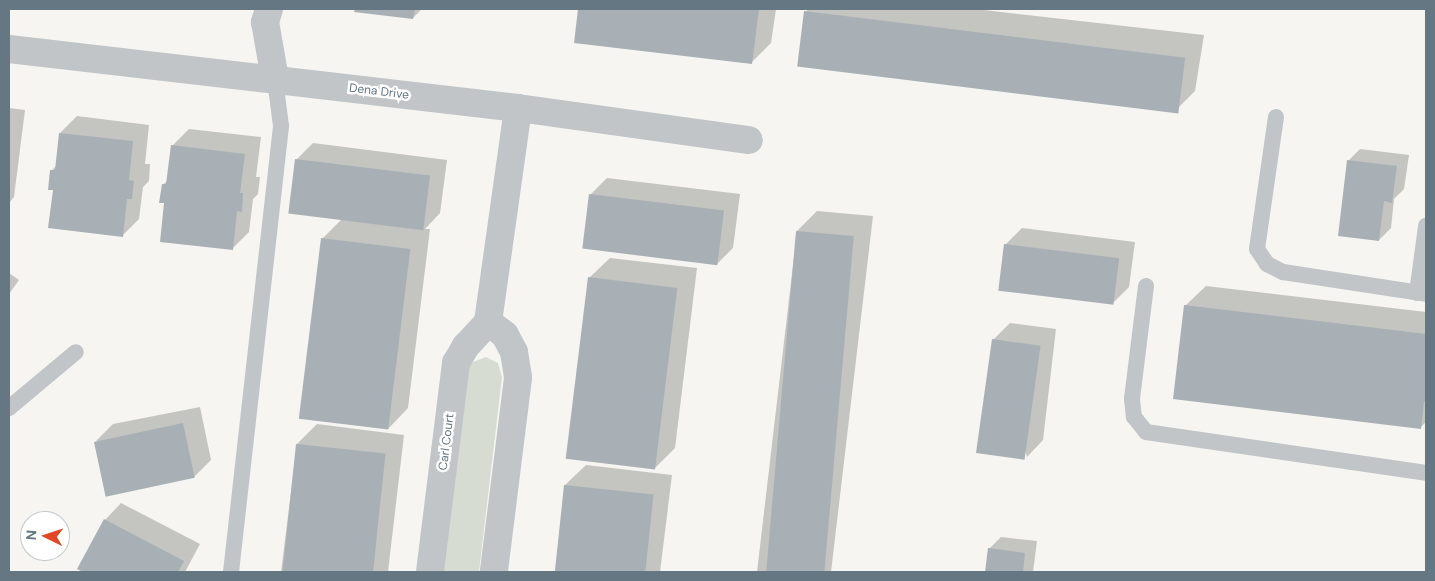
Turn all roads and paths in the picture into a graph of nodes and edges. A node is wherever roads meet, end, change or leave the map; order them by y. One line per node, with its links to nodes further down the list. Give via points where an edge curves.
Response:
1 (269, 9): 3 (street, via 265,22)
2 (9, 49): 3 (street, Dena Drive)
3 (275, 79): 4 (street, Dena Drive); 14 (lane, via 281,126)
4 (518, 108): 6 (street, Dena Drive); 10 (street)
5 (1276, 116): 9 (lane, via 1257,250 1267,264 1283,272)
6 (749, 140)
7 (1426, 226): 9 (lane)
8 (1146, 286): 13 (lane, via 1132,399 1134,417 1146,432)
9 (1421, 294)
10 (488, 322): 15 (street, Carl Court, via 466,346 456,363); 16 (street, via 505,335 514,352 518,378)
11 (76, 352): 12 (lane)
12 (9, 408)
13 (1426, 472)
14 (231, 572)
15 (430, 572)
16 (494, 572)

